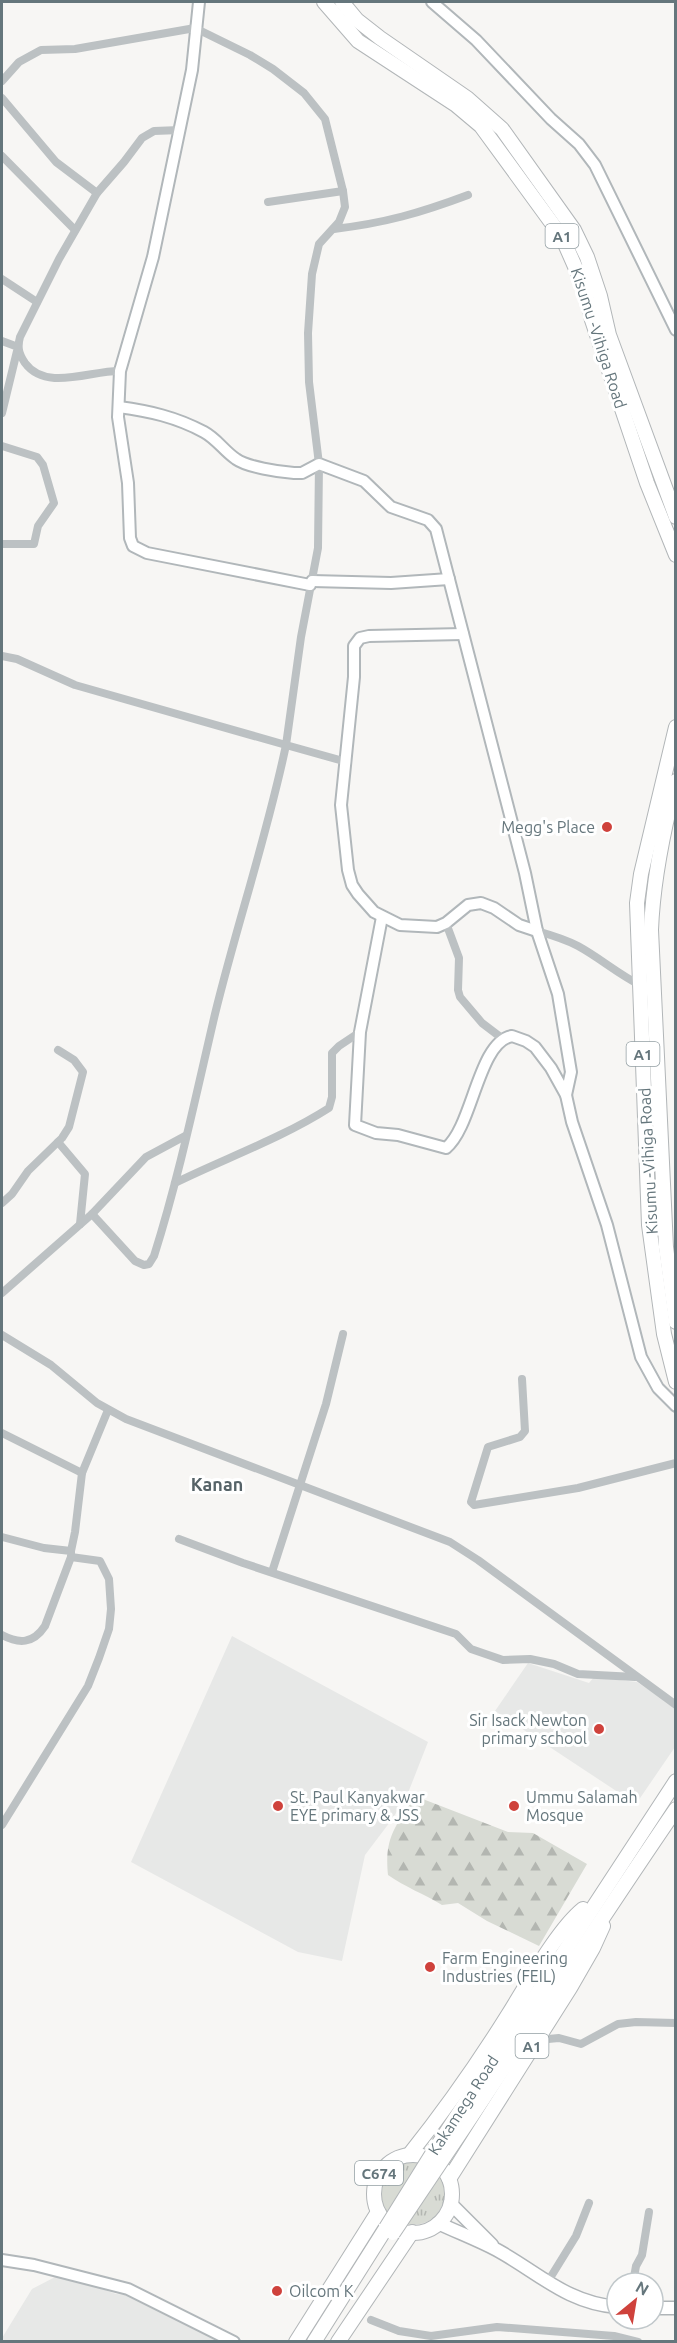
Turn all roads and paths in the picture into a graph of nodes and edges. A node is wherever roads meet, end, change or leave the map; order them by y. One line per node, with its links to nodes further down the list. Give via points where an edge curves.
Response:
1 (199, 2): 5 (street)
2 (324, 2): 28 (highway, Kisumu -Vihiga Road / A1, via 358,41 482,126 562,237 584,287 646,483)
3 (342, 2): 26 (highway, Kisumu -Vihiga Road / A1, via 357,20 497,124 574,230 587,257 609,335)
4 (432, 2): 18 (street, via 476,40 585,151)
5 (195, 28): 6 (street, via 86,47 41,50 19,62); 8 (street, via 192,70); 10 (street, via 273,69 318,107 329,130)
6 (2, 81)
7 (2, 98): 11 (street, via 57,162)
8 (180, 130): 11 (street, via 154,131 142,138); 21 (street, via 153,257)
9 (2, 156): 15 (street)
10 (344, 191): 13 (street); 14 (street, via 345,207)
11 (97, 193): 15 (street)
12 (468, 195): 14 (street, via 418,214)
13 (268, 202)
14 (334, 229): 25 (street, via 316,250 310,296 309,382)
15 (75, 230): 17 (street)
16 (2, 279): 17 (street)
17 (37, 302): 20 (street)
18 (675, 330)
19 (2, 341): 20 (street)
20 (18, 347): 21 (street, via 32,372 44,376 90,376); 23 (street)
21 (120, 371): 22 (street)
22 (119, 407): 25 (street, via 174,418 213,438 247,465 294,473); 30 (street, via 133,546 147,553)
23 (2, 413)
24 (2, 446): 27 (street, via 37,458 43,465 54,503 38,526 34,544)
25 (320, 465): 29 (street, via 364,481 391,507 432,523); 30 (street, via 318,548)
26 (675, 517)
27 (2, 544)
28 (675, 555)
29 (449, 579): 30 (street); 31 (street)
30 (311, 583): 34 (street)
31 (464, 634): 35 (street, via 369,636 357,640 353,649); 39 (street)
32 (2, 656): 34 (street, via 75,685)
33 (675, 727): 40 (highway, Kisumu -Vihiga Road / A1, via 637,903)
34 (285, 745): 35 (street); 45 (street, via 274,803)
35 (347, 762): 37 (street, via 341,805 348,870 358,894)
36 (675, 781): 52 (highway, Kisumu -Vihiga Road / A1, via 652,893 651,930 666,1247)
37 (382, 917): 38 (street, via 417,927); 41 (street)
38 (446, 923): 39 (street, via 461,909 481,903); 42 (street, via 459,958 460,997 478,1019)
39 (537, 932): 40 (street, via 579,946); 44 (street, via 558,994 566,1035 571,1072)
40 (640, 985): 56 (highway, Kisumu -Vihiga Road / A1, via 650,1225 664,1334)
41 (360, 1032): 42 (street, via 355,1125 444,1148 450,1145 487,1062); 47 (street, via 332,1053 329,1108 292,1130)
42 (503, 1039): 44 (street, via 518,1037 535,1047)
43 (58, 1050): 46 (street, via 81,1067 83,1076 69,1126)
44 (566, 1095): 57 (street, via 607,1225 640,1357 658,1388)
45 (185, 1136): 47 (street); 49 (street, via 146,1157)
46 (58, 1142): 48 (street); 50 (street, via 85,1174)
47 (175, 1183): 49 (street, via 149,1264 135,1261)
48 (2, 1203)
49 (92, 1214): 50 (street)
50 (80, 1224): 51 (street)
51 (2, 1293)
52 (675, 1322)
53 (343, 1334): 62 (street)
54 (2, 1335): 58 (street, via 51,1365)
55 (522, 1379): 60 (street, via 525,1431 520,1437 486,1450 471,1502 474,1505 578,1488)
56 (675, 1382)
57 (675, 1406)
58 (108, 1410): 61 (street); 62 (street)
59 (2, 1433): 61 (street)
60 (675, 1463)
61 (81, 1473): 65 (street)
62 (300, 1484): 66 (street); 68 (street, via 457,1545)
63 (2, 1537): 65 (street)
64 (178, 1539): 66 (street)
65 (71, 1554): 67 (street, via 39,1635 23,1642); 72 (street, via 100,1561 109,1579 109,1629 88,1686)
66 (272, 1572): 68 (street, via 456,1634 471,1649 502,1660 530,1659 578,1674)
67 (2, 1635)
68 (635, 1677): 69 (street)
69 (675, 1705)
70 (675, 1781): 73 (highway, Kakamega Road / A1)
71 (675, 1809): 73 (highway, A1)
72 (2, 1825)
73 (600, 1907): 75 (highway, A1, via 603,1929); 76 (highway, A1, via 581,1910 569,1924); 93 (highway, Kakamega Road / A1, bridge, via 434,2151); 94 (highway, A1, bridge, via 512,2056)
74 (675, 2023): 75 (street, via 618,2024 581,2044 559,2038)
75 (535, 2040): 77 (highway, A1)
76 (410, 2155): 77 (highway, C674, via 433,2160); 80 (highway, C674, via 398,2157 379,2173 374,2196)
77 (448, 2179): 78 (highway)
78 (450, 2203): 82 (highway); 84 (main road)
79 (589, 2203): 87 (street, via 576,2236)
80 (378, 2211): 83 (highway, via 392,2227); 92 (highway)
81 (649, 2212): 86 (street, via 642,2255)
82 (438, 2223): 83 (highway, via 427,2230); 84 (main road)
83 (412, 2232): 95 (highway)
84 (497, 2250): 87 (main road)
85 (2, 2260): 91 (street, via 128,2289)
86 (635, 2271)
87 (547, 2283): 88 (main road, via 568,2295)
88 (605, 2305)
89 (371, 2320): 90 (street, via 399,2331 431,2336 497,2327)
90 (614, 2339): 96 (street)
91 (234, 2342)
92 (296, 2342)
93 (314, 2342)
94 (322, 2342)
95 (338, 2342)
96 (638, 2342)

